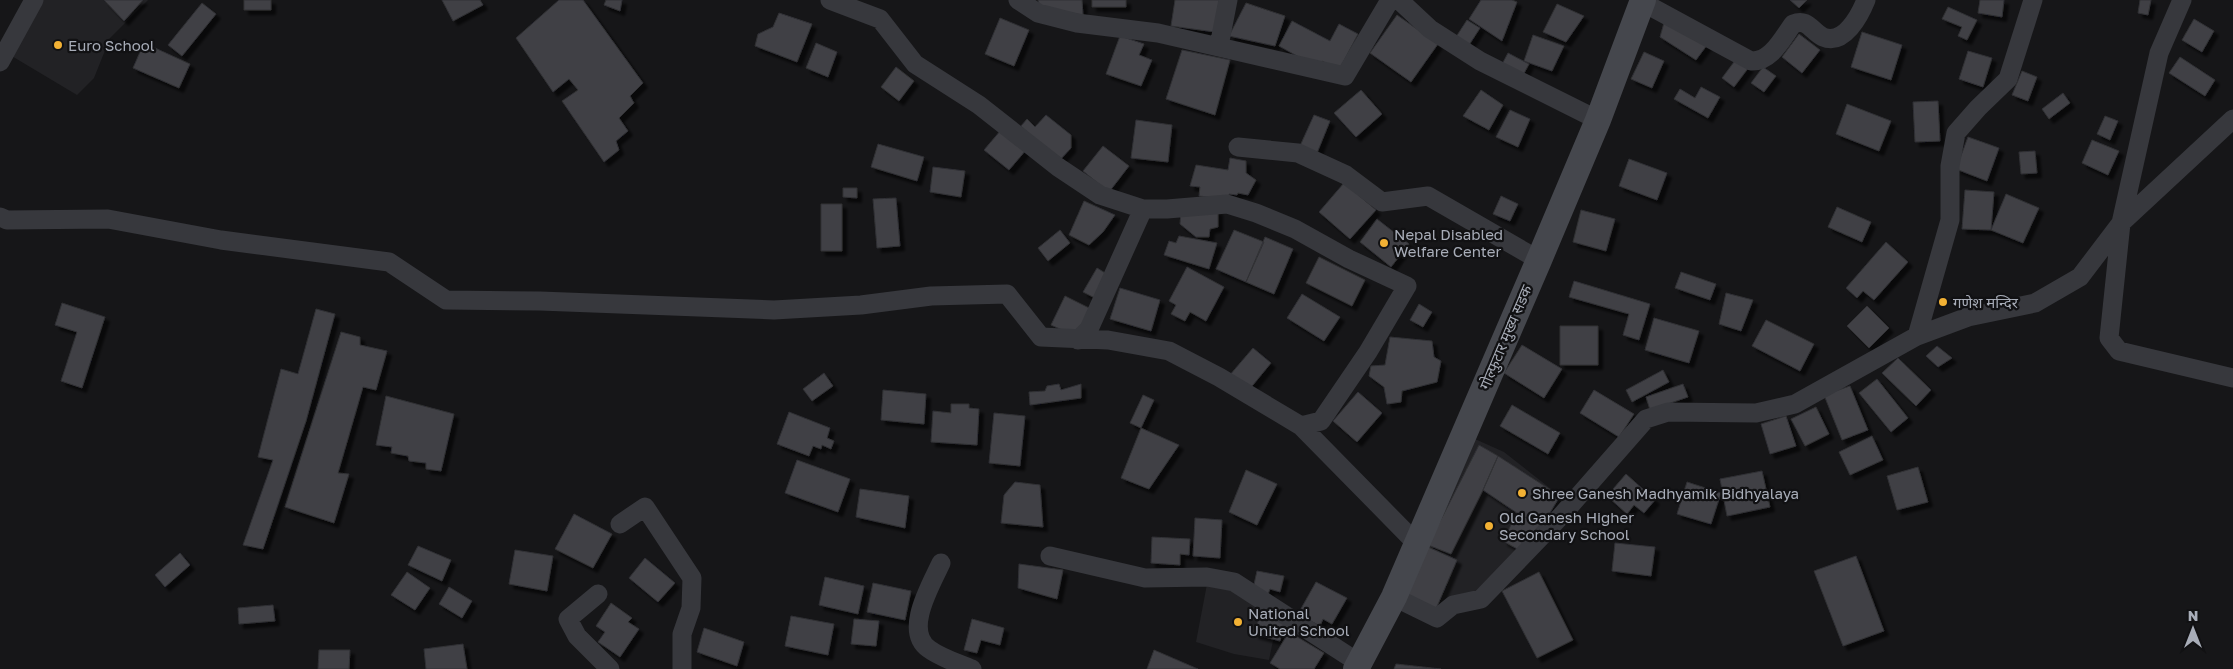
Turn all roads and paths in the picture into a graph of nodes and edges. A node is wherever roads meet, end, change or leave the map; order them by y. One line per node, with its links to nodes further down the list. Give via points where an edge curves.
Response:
1 (34, 0): 12 (street)
2 (830, 0): 16 (street, via 880,19 915,64 979,105 1058,167 1100,195)
3 (1018, 0): 11 (street, via 1038,12 1077,23 1158,33)
4 (1228, 0): 11 (street)
5 (1390, 0): 11 (street, via 1345,76)
6 (1399, 0): 14 (street, via 1430,29 1480,61)
7 (1866, 0): 10 (street, via 1857,20 1840,35 1822,36 1806,23 1798,22 1760,61 1750,61)
8 (2033, 0): 20 (street, via 2008,79 1956,133 1950,166 1950,220)
9 (2182, 0): 18 (street, via 2159,53)
10 (1643, 1): 14 (main road, गोल्फुटार मुख्य सडक)
11 (1219, 46)
12 (0, 62)
13 (2233, 119): 18 (street)
14 (1598, 120): 19 (main road, गोल्फुटार मुख्य सडक)
15 (1238, 147): 19 (street, via 1298,153 1346,175 1382,202 1428,196)
16 (1143, 209): 21 (street, via 1089,329); 23 (street, via 1227,204 1256,212 1407,286 1368,352 1321,421)
17 (2, 220): 21 (street, via 108,219 221,240 388,262 446,300 774,310 860,305 932,296 1007,294 1041,338)
18 (2121, 223): 20 (street, via 2080,277 2034,303 1968,317); 22 (street, via 2109,338 2119,351)
19 (1539, 260): 25 (main road, गोल्फुटार मुख्य सडक)
20 (1917, 336): 29 (street, via 1795,404 1756,413 1668,412 1646,419 1561,516 1481,599 1453,605 1437,618)
21 (1078, 340): 23 (street, via 1108,340 1169,351)
22 (2233, 378)
23 (1301, 426): 25 (street)
24 (620, 524): 32 (street, via 645,506 692,578 691,608 682,634)
25 (1416, 543): 29 (main road, गोल्फुटार मुख्य सडक)
26 (1050, 556): 30 (street, via 1144,578 1207,577 1234,582)
27 (941, 564): 33 (street, via 919,614 918,635 928,649)
28 (598, 594): 31 (street, via 568,619 577,636)
29 (1394, 597): 30 (main road, गोल्फुटार मुख्य सडक)
30 (1358, 666)
31 (610, 669)
32 (682, 669)
33 (972, 669)

